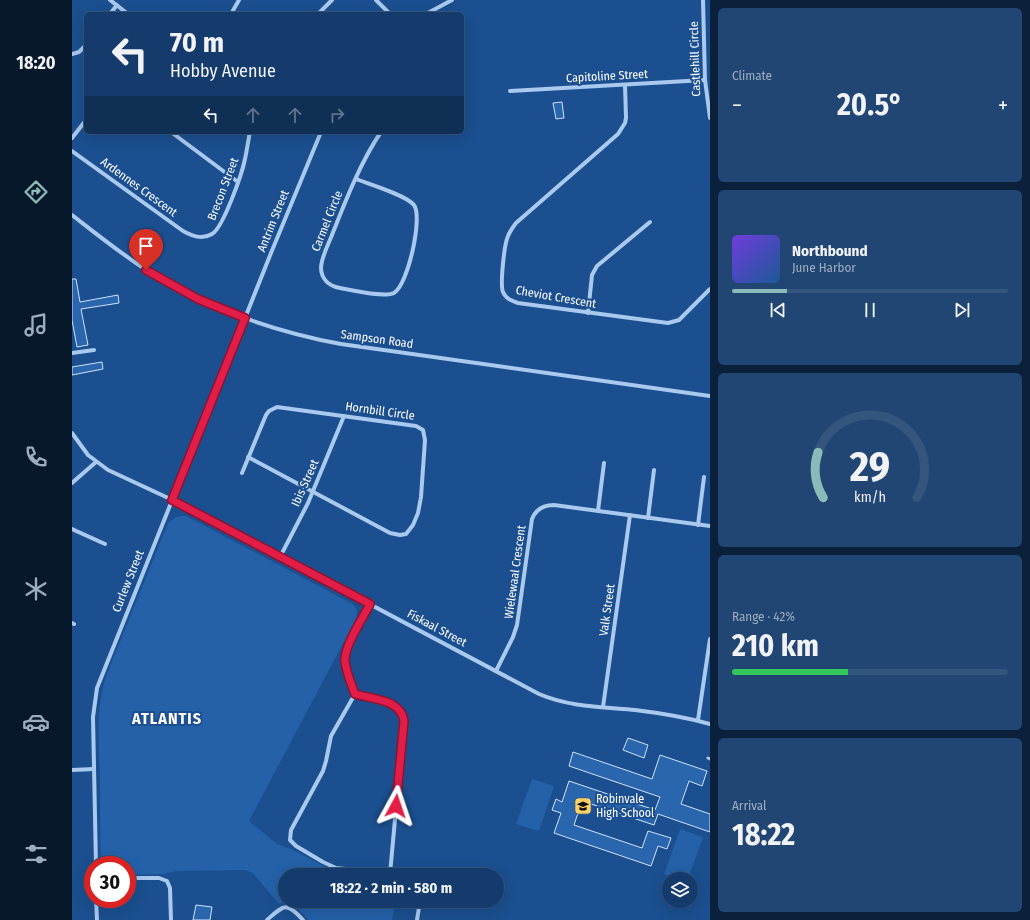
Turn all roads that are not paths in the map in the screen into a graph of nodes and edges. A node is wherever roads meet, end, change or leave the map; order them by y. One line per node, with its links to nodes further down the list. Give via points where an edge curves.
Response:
1 (110, 0): 7 (street)
2 (239, 0): 10 (street)
3 (332, 0): 11 (street)
4 (376, 0): 12 (street)
5 (452, 0): 13 (street)
6 (703, 0): 16 (street, Castlehill Circle)
7 (117, 5): 8 (street); 9 (street)
8 (112, 12)
9 (126, 12)
10 (232, 12)
11 (320, 12)
12 (388, 12)
13 (430, 12)
14 (84, 47): 15 (street)
15 (72, 54)
16 (705, 80): 17 (street, Capitoline Street); 19 (street, Castlehill Circle)
17 (625, 85): 18 (street, Capitoline Street); 33 (street, Cheviot Crescent, via 626,118 618,134 516,223 508,234 505,247 502,283 507,298 518,303)
18 (510, 91)
19 (710, 118)
20 (84, 123): 25 (street)
21 (175, 134): 28 (street)
22 (250, 134): 28 (street, Brecon Street, via 246,158)
23 (319, 134): 34 (street, Antrim Street)
24 (380, 134): 27 (street, Carmel Circle)
25 (72, 138)
26 (72, 151): 31 (street, Ardennes Crescent, via 179,229)
27 (356, 179): 27 (street, Carmel Circle, via 324,256 322,274 329,284 336,288 388,295 398,289 404,281 412,257 416,210 411,202 403,197)
28 (238, 182): 31 (street, Brecon Street, via 220,227 209,236)
29 (72, 215): 34 (street, Sampson Road, via 156,276 198,299)
30 (650, 222): 33 (street, via 595,268 592,274)
31 (196, 236)
32 (709, 292): 33 (street, Cheviot Crescent, via 682,317 671,323)
33 (588, 313)
34 (245, 318): 37 (street, Sampson Road, via 292,333 342,344); 48 (street, Curlew Street)
35 (94, 350): 36 (street)
36 (72, 353)
37 (710, 396)
38 (344, 416): 40 (street, Hornbill Circle, via 284,407 273,408 266,415); 47 (street, Ibis Street); 47 (street, Hornbill Circle, via 416,426 423,430 425,440 418,513 409,530 403,534 396,534)
39 (72, 433): 41 (street, Fiskaal Street)
40 (248, 457): 44 (street, Hornbill Circle); 47 (street, Hornbill Circle)
41 (96, 462): 46 (street); 48 (street, Fiskaal Street)
42 (604, 463): 49 (street)
43 (654, 470): 51 (street)
44 (242, 473)
45 (704, 477): 52 (street)
46 (72, 483)
47 (313, 491): 56 (street, Ibis Street)
48 (172, 500): 56 (street, Fiskaal Street); 65 (street, Curlew Street, via 97,688 93,717)
49 (598, 511): 50 (street, Wielewaal Crescent); 59 (street, Wielewaal Crescent, via 550,505 541,508 534,515 517,626)
50 (630, 515): 51 (street, Wielewaal Crescent); 61 (street, Valk Street)
51 (648, 518): 52 (street, Wielewaal Crescent)
52 (698, 525): 53 (street, Wielewaal Crescent)
53 (710, 526)
54 (72, 529): 55 (street)
55 (105, 544)
56 (280, 557): 57 (street, Fiskaal Street)
57 (370, 604): 59 (street, Fiskaal Street); 60 (street, via 345,656)
58 (710, 639): 62 (street)
59 (496, 671): 61 (street, Fiskaal Street, via 554,700)
60 (355, 694): 67 (street, via 331,736 325,766 291,830 290,840 330,866); 68 (street, via 389,703 404,716)
61 (603, 707): 62 (street, Fiskaal Street)
62 (698, 720): 63 (street, Fiskaal Street)
63 (710, 724)
64 (72, 770): 65 (street)
65 (94, 770): 66 (street, Curlew Street)
66 (96, 856)
67 (341, 868)
68 (391, 868)
69 (136, 878): 73 (street, via 159,878 167,881 170,888)
70 (96, 908): 72 (street)
71 (419, 908): 76 (street)
72 (96, 920)
73 (171, 920)
74 (267, 920): 75 (street, via 279,909 287,907)
75 (303, 920)
76 (417, 920)

